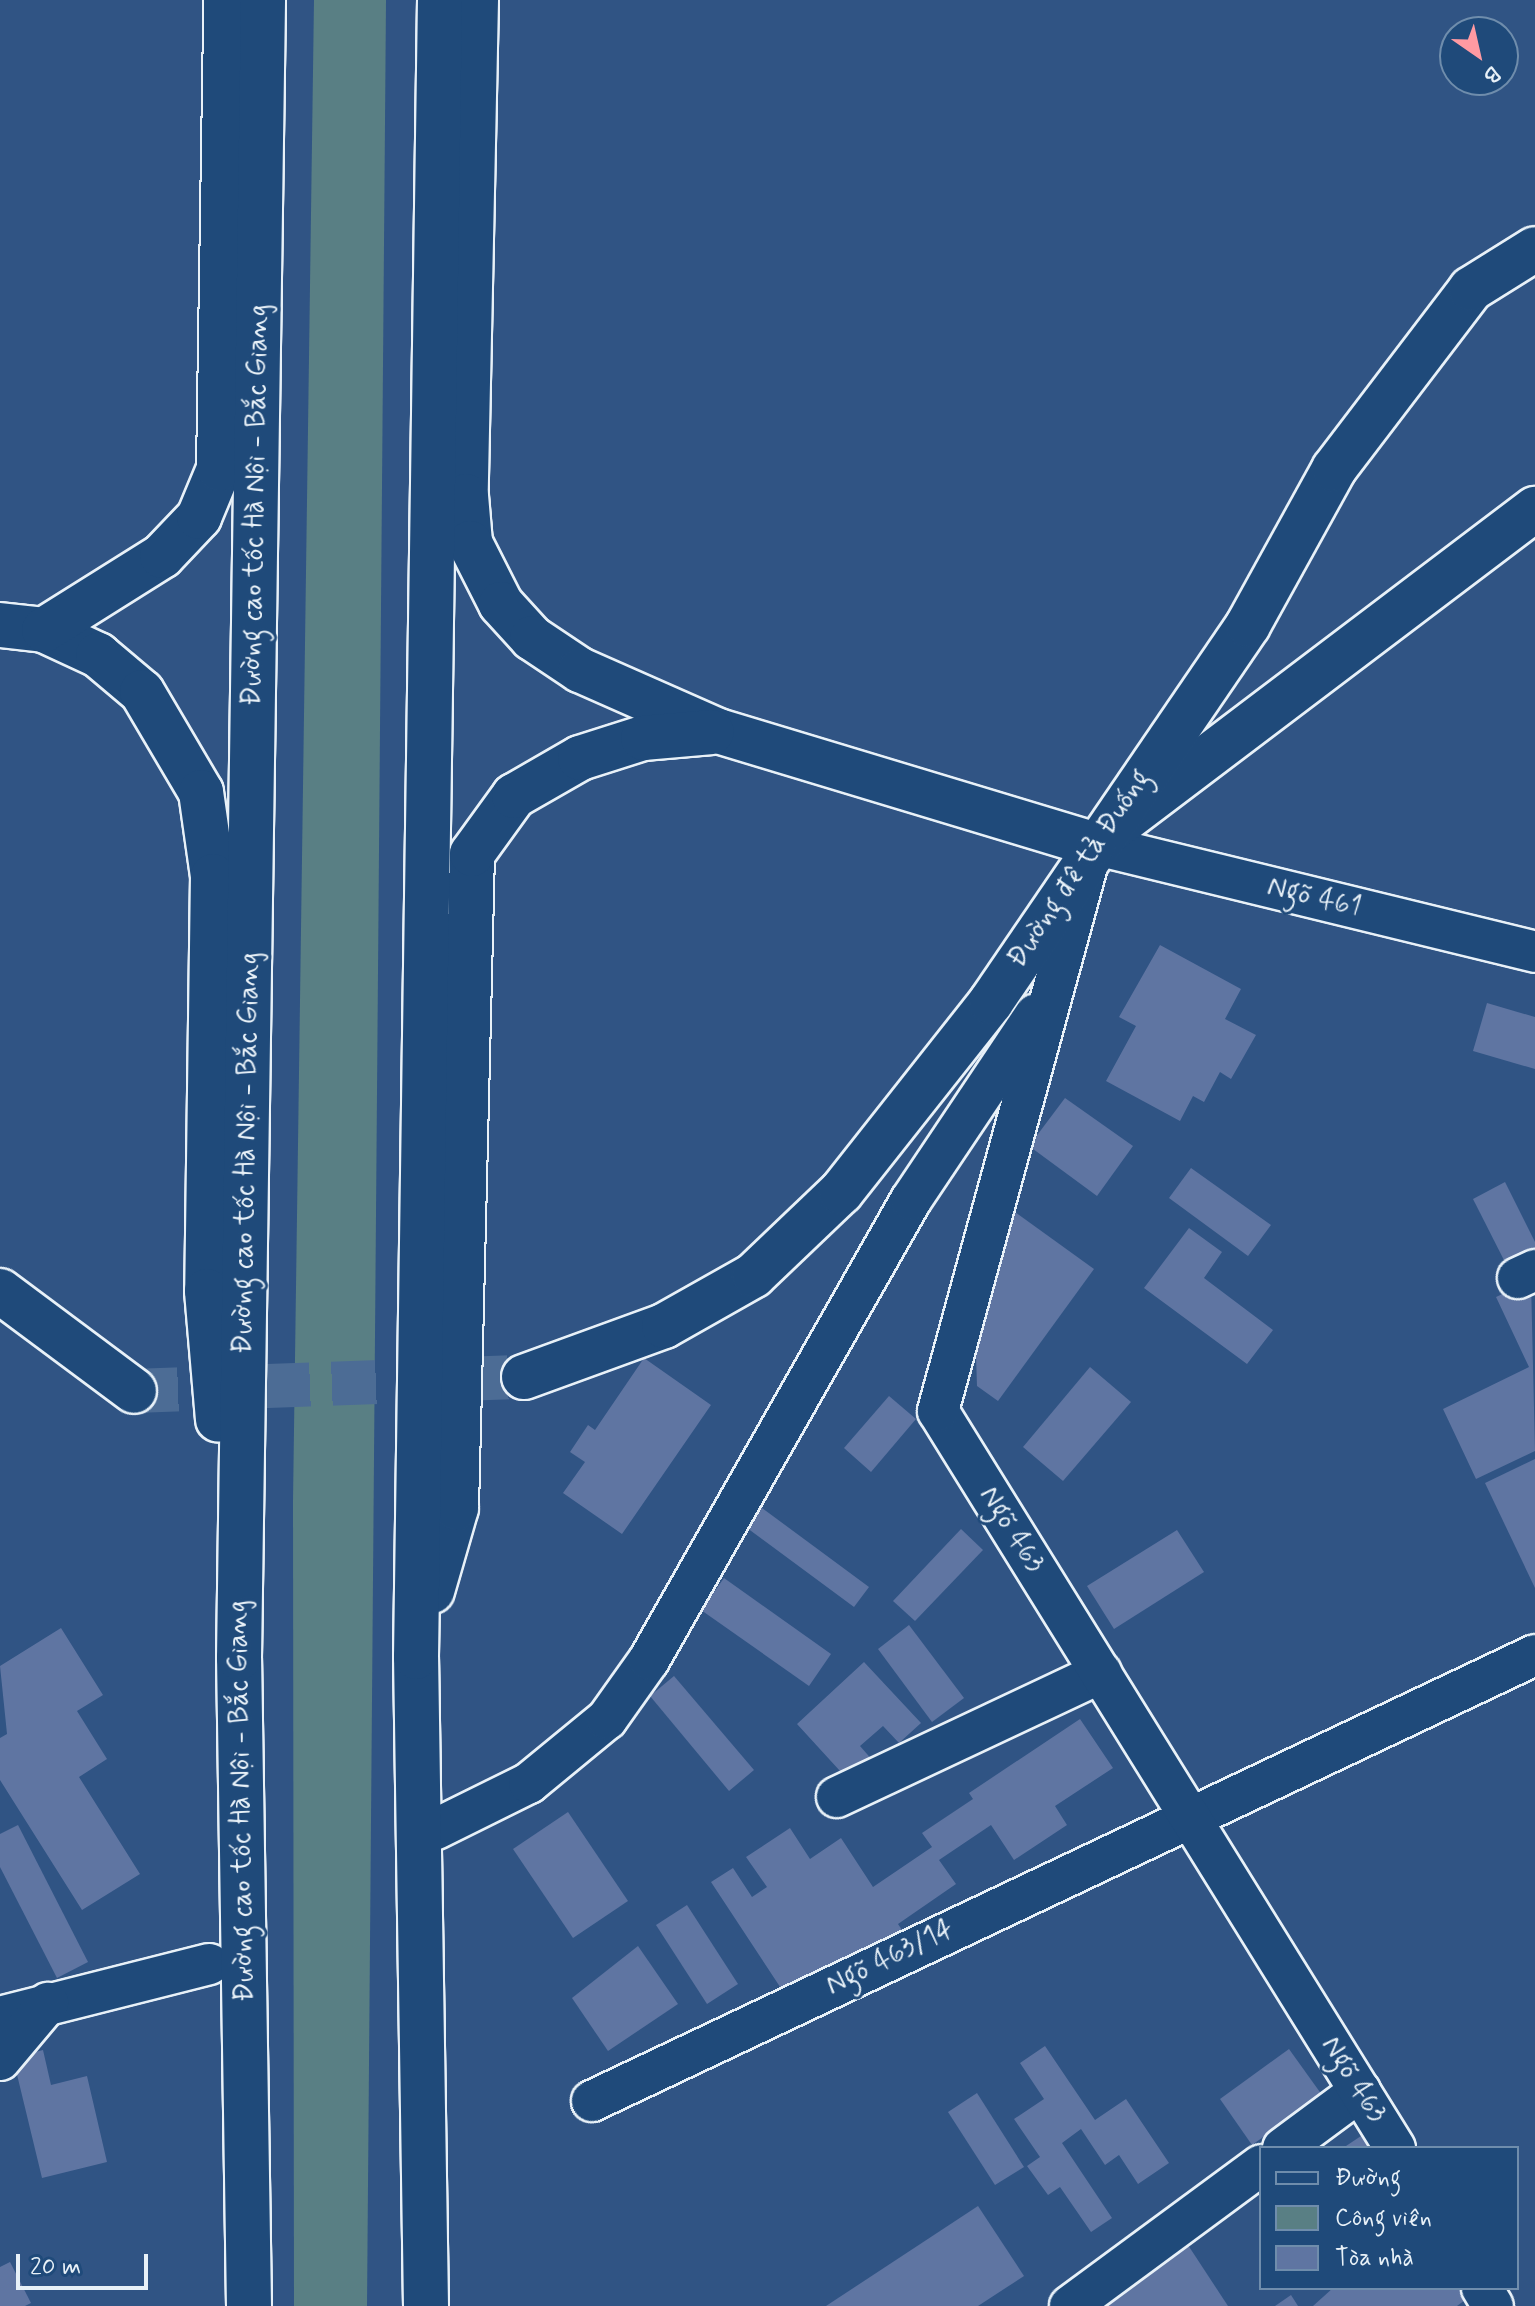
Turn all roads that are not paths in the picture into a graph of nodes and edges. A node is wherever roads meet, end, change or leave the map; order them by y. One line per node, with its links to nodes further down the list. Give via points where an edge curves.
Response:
1 (226, 0): 8 (main road, via 219,469 199,517 162,556)
2 (263, 0): 18 (main road, Đường cao tốc Hà Nội - Bắc Giang)
3 (440, 0): 16 (main road)
4 (476, 0): 9 (main road, via 470,543 493,592 532,638 608,685)
5 (1535, 249): 10 (main road, Đường đê tả Đuống, via 1471,289 1334,469 1248,625)
6 (1535, 509): 10 (main road)
7 (0, 625): 8 (main road)
8 (44, 630): 18 (main road, via 98,655 142,692 201,792 213,876 207,1291)
9 (718, 731): 10 (main road); 16 (main road, via 643,738 580,758 514,796 472,854 456,1508)
10 (1093, 844): 11 (street, Ngõ 461); 12 (street, Ngõ 463); 14 (main road, Đường đê tả Đuống, via 991,1002 841,1192 754,1275 664,1326)
11 (1535, 952)
12 (1055, 985): 19 (street, Ngõ 463, via 938,1411); 22 (street, via 911,1200 649,1660 607,1719 529,1783)
13 (2, 1295): 15 (main road)
14 (524, 1377)
15 (134, 1391)
16 (417, 1646): 33 (main road)
17 (1535, 1655): 21 (street, Ngõ 463/14)
18 (239, 1658): 32 (main road, Đường cao tốc Hà Nội - Bắc Giang)
19 (1101, 1673): 20 (street); 21 (street, Ngõ 463)
20 (837, 1797)
21 (1189, 1815): 27 (street, Ngõ 463); 28 (street, Ngõ 463/14)
22 (436, 1829)
23 (209, 1964): 24 (street)
24 (48, 2003): 25 (street); 26 (street)
25 (0, 2017)
26 (0, 2060)
27 (1360, 2091): 29 (street); 30 (street, Ngõ 463)
28 (592, 2101)
29 (1286, 2146)
30 (1394, 2146)
31 (1259, 2166): 34 (street)
32 (249, 2306)
33 (426, 2306)
34 (1070, 2306)

